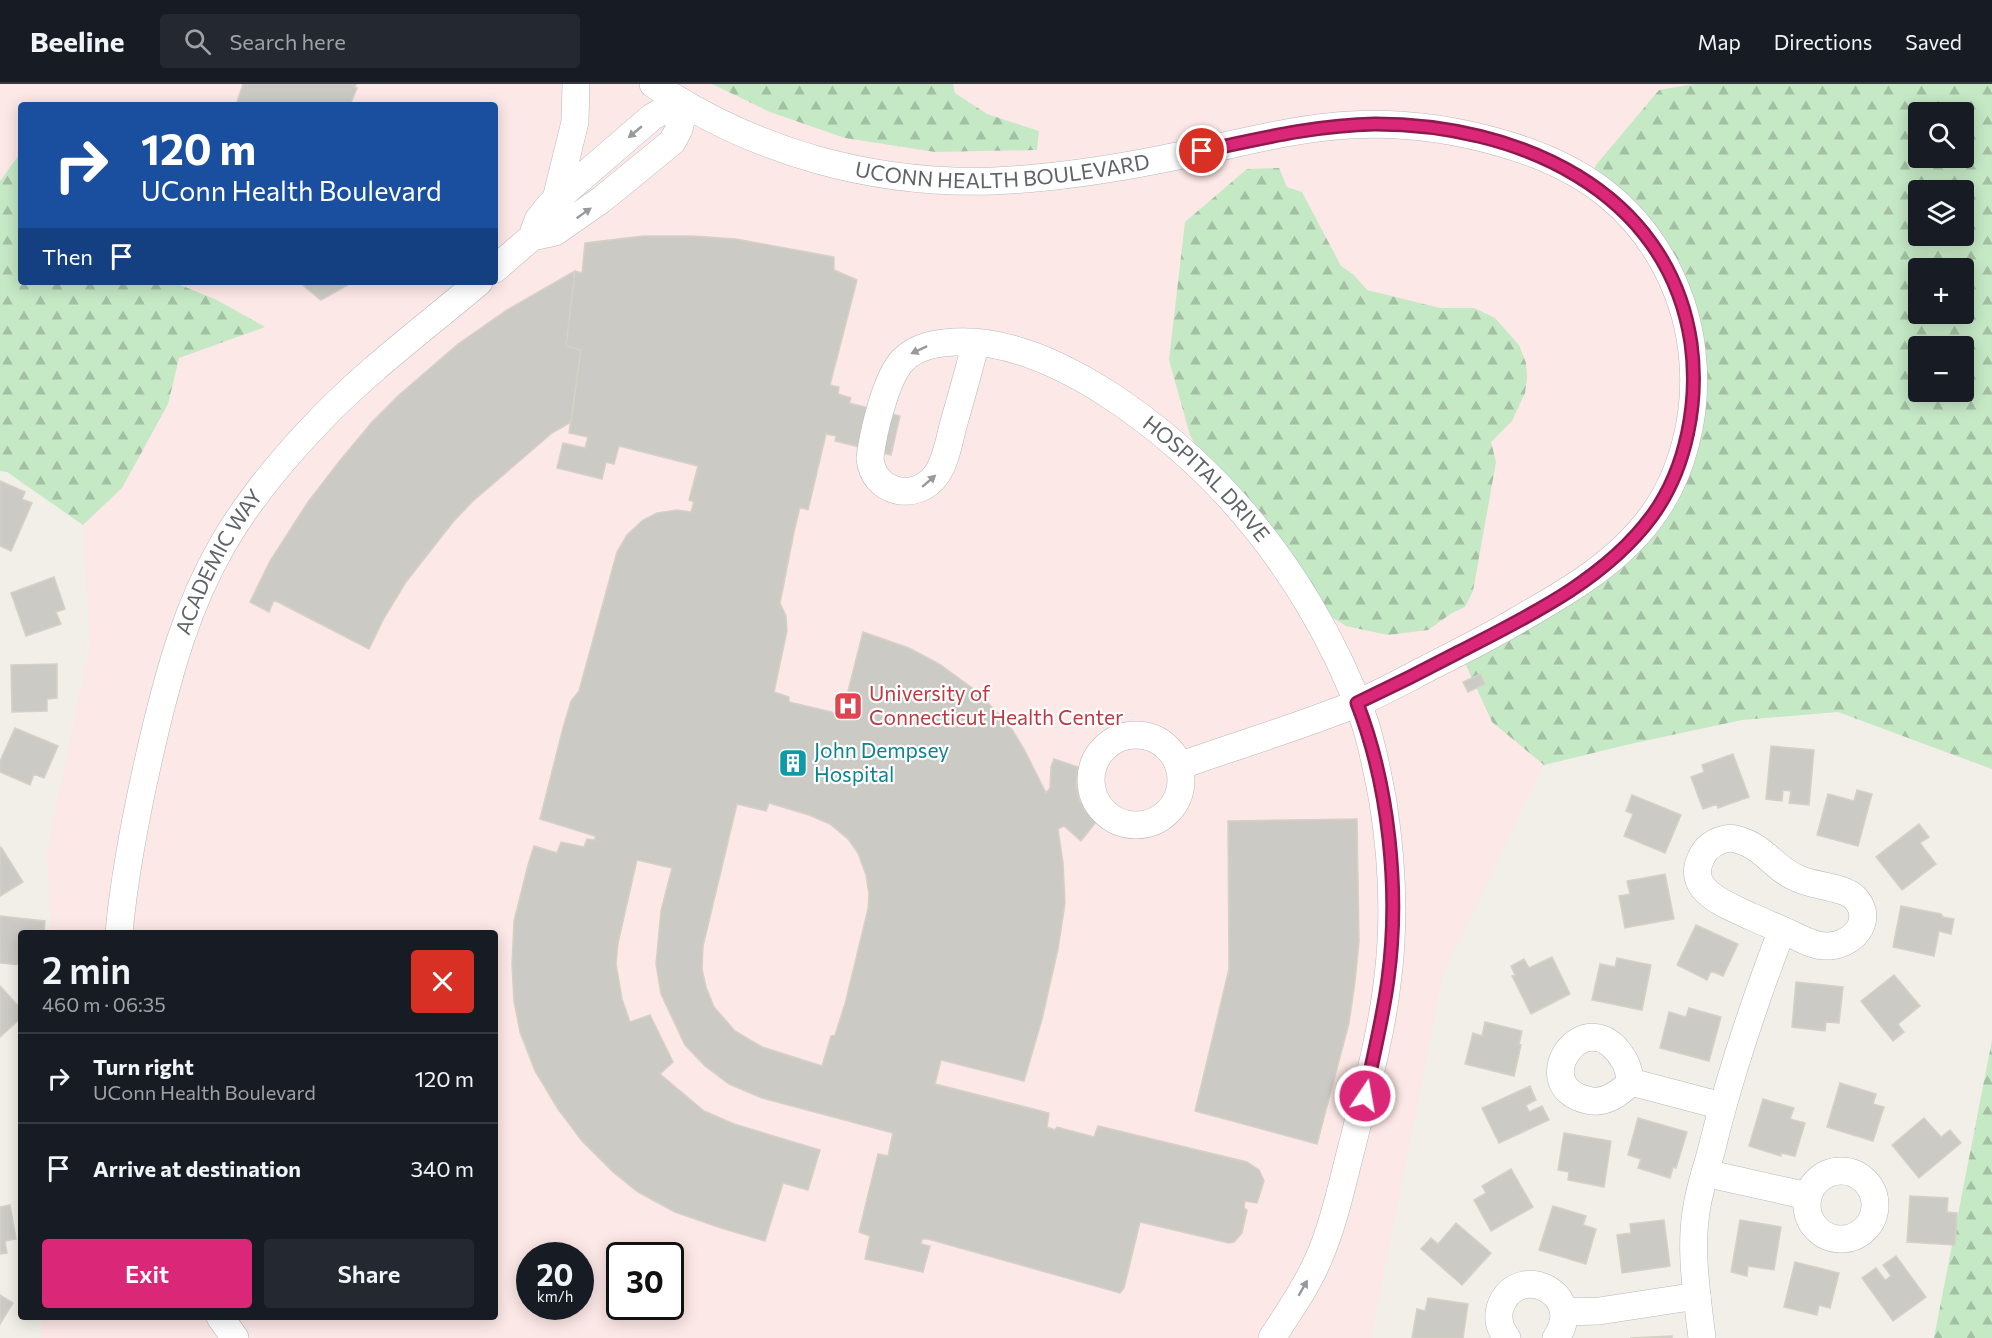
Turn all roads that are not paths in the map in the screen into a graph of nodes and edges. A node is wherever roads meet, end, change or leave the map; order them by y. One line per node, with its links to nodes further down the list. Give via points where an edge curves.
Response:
1 (576, 84): 4 (street, via 575,122)
2 (653, 84): 3 (street, UCONN HEALTH BOULEVARD)
3 (686, 104): 4 (street, one-way to 4, via 652,117); 5 (street, one-way to 3, via 561,229 672,142 680,129); 9 (street, UCONN HEALTH BOULEVARD, via 751,137 814,160 876,174 937,181 1027,179 1096,171 1329,127 1425,127 1533,153 1577,174 1611,198 1640,228 1667,270 1689,333 1692,405 1682,453 1663,499 1623,549 1575,586 1482,640)
4 (556, 199): 5 (street, via 538,220)
5 (532, 237): 6 (street)
6 (498, 266)
7 (476, 285): 11 (street, ACADEMIC WAY, via 322,418 270,478 224,543 191,608 168,676 136,818)
8 (976, 342): 8 (street, HOSPITAL DRIVE, one-way to 8, via 926,346 899,365 887,389 872,446 871,468 880,482 909,492 935,477 945,458); 9 (street, HOSPITAL DRIVE, via 1029,353 1089,384 1156,429 1204,471 1252,524 1294,582 1331,644)
9 (1357, 703): 10 (street, UCONN HEALTH BOULEVARD); 21 (street, one-way to 9, via 1307,1281 1325,1241 1365,1096 1388,978 1392,921 1389,849 1376,768)
10 (1179, 766)
11 (119, 930)
12 (1782, 930): 12 (street, via 1817,946 1836,946 1854,936 1861,923 1861,909 1851,894 1790,875 1743,841 1724,839 1709,847 1698,868 1702,888 1716,900); 14 (street)
13 (1631, 1082): 14 (street)
14 (1722, 1106): 15 (street)
15 (1705, 1173): 16 (street); 17 (street, via 1697,1206)
16 (1808, 1196)
17 (1697, 1296): 18 (street, via 1599,1311); 24 (street)
18 (1564, 1312): 22 (street, via 1560,1300 1545,1287 1517,1287 1503,1300 1499,1311 1499,1322); 23 (street)
19 (222, 1320): 20 (street)
20 (235, 1338)
21 (1272, 1338)
22 (1507, 1338)
23 (1556, 1338)
24 (1702, 1338)

